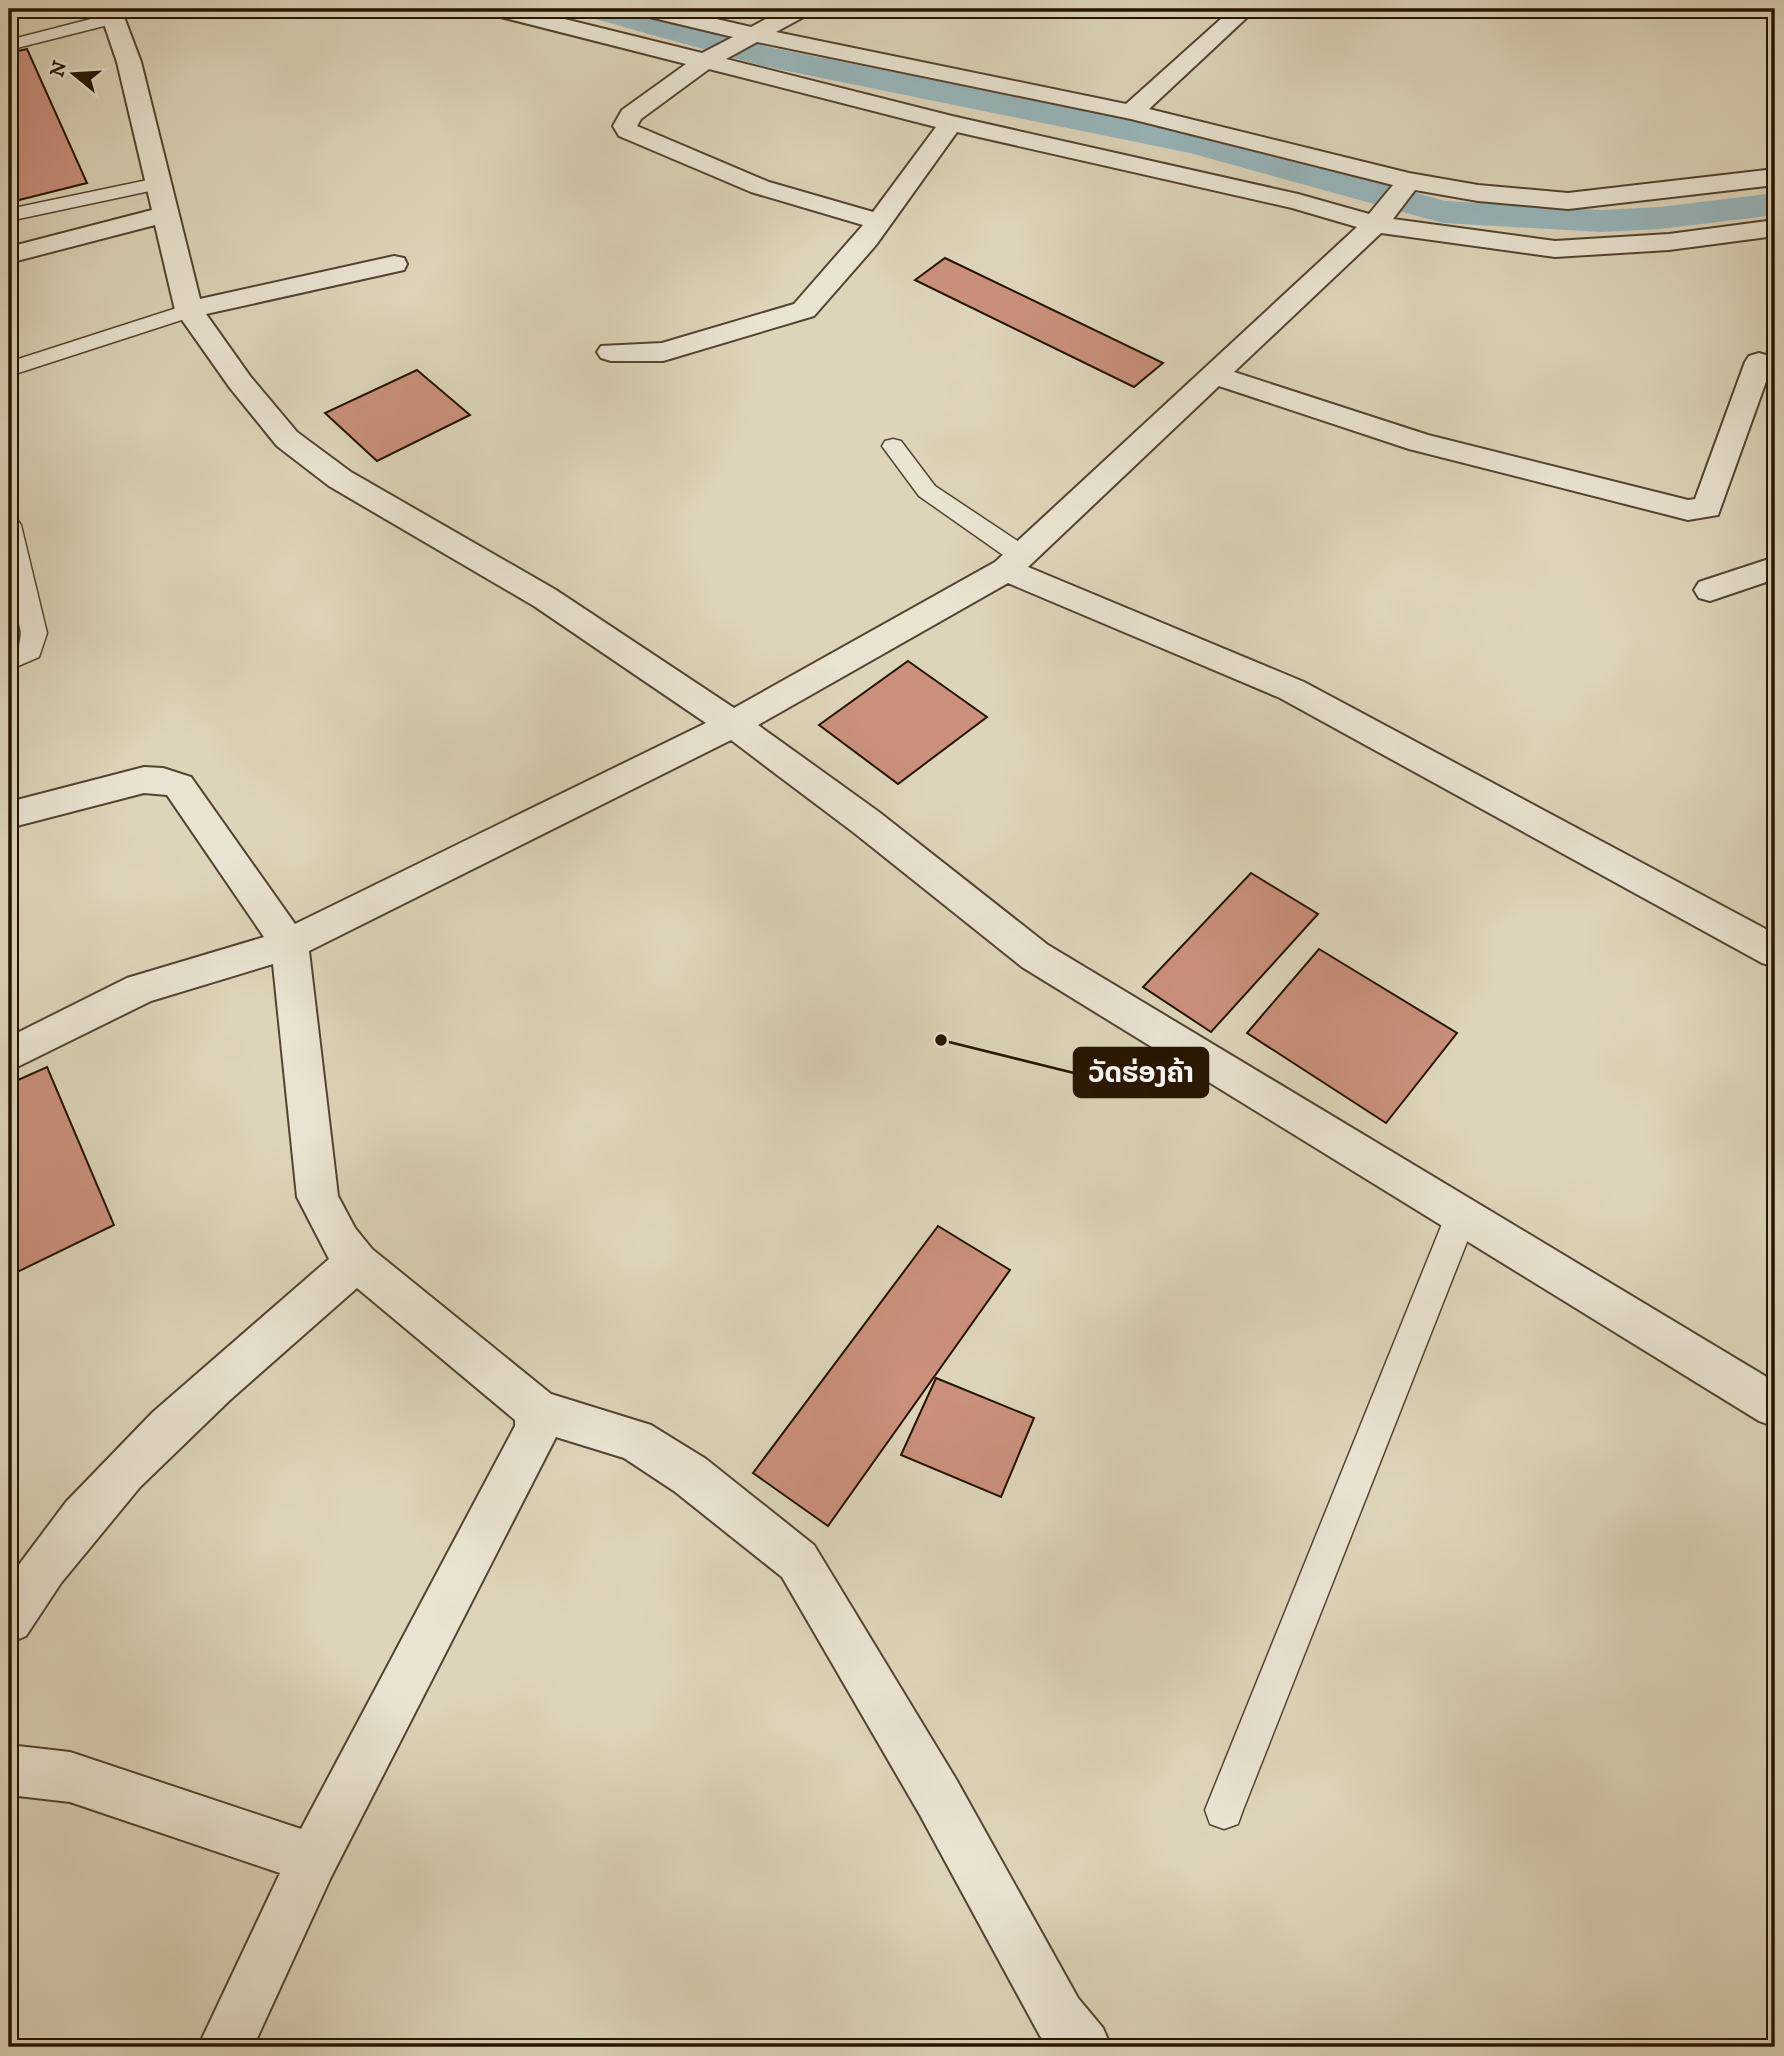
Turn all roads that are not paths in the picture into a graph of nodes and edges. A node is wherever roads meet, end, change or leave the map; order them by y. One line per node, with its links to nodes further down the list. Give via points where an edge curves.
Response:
1 (497, 9): 8 (street)
2 (645, 9): 6 (street)
3 (801, 9): 6 (street)
4 (1245, 9): 9 (street)
5 (112, 14): 7 (lane); 13 (street, via 130,62)
6 (750, 38): 8 (street); 9 (street)
7 (9, 45)
8 (710, 59): 10 (street); 15 (street, via 631,115 626,120 628,131 760,187)
9 (1131, 112): 12 (street)
10 (951, 123): 15 (street); 16 (street)
11 (1775, 177): 12 (street, via 1568,201)
12 (1409, 181): 16 (street)
13 (160, 200): 14 (lane); 18 (street); 20 (street)
14 (9, 215)
15 (880, 222): 21 (street, via 804,310 663,352)
16 (1375, 223): 17 (street, via 1555,249 1669,243); 24 (street)
17 (1775, 228)
18 (9, 256)
19 (394, 264): 20 (street)
20 (189, 310): 23 (lane); 31 (street, via 288,439 340,479 545,598)
21 (611, 352)
22 (1759, 362): 24 (street, via 1707,508 1697,510 1419,442)
23 (9, 369)
24 (1215, 375): 27 (street)
25 (894, 446): 27 (lane, via 927,491)
26 (9, 525): 30 (lane, via 34,633 30,651)
27 (1014, 563): 31 (street); 34 (street, via 1292,690)
28 (1775, 568): 29 (street)
29 (1710, 590)
30 (9, 661)
31 (733, 724): 33 (street); 36 (street, via 1035,956)
32 (9, 815): 33 (street, via 144,780 179,786)
33 (289, 944): 35 (street, via 140,989); 37 (street, via 318,1197 340,1241)
34 (1775, 952)
35 (9, 1055)
36 (1462, 1214): 38 (street); 42 (lane)
37 (357, 1262): 39 (street); 40 (street, via 157,1436 87,1511)
38 (1775, 1406)
39 (538, 1411): 43 (street, via 537,1429); 45 (street, via 635,1440 690,1475 798,1561 938,1797 1059,2017)
40 (9, 1619)
41 (9, 1770): 43 (street, via 70,1777)
42 (1224, 1811)
43 (313, 1859): 44 (street)
44 (225, 2047)
45 (1084, 2047)

